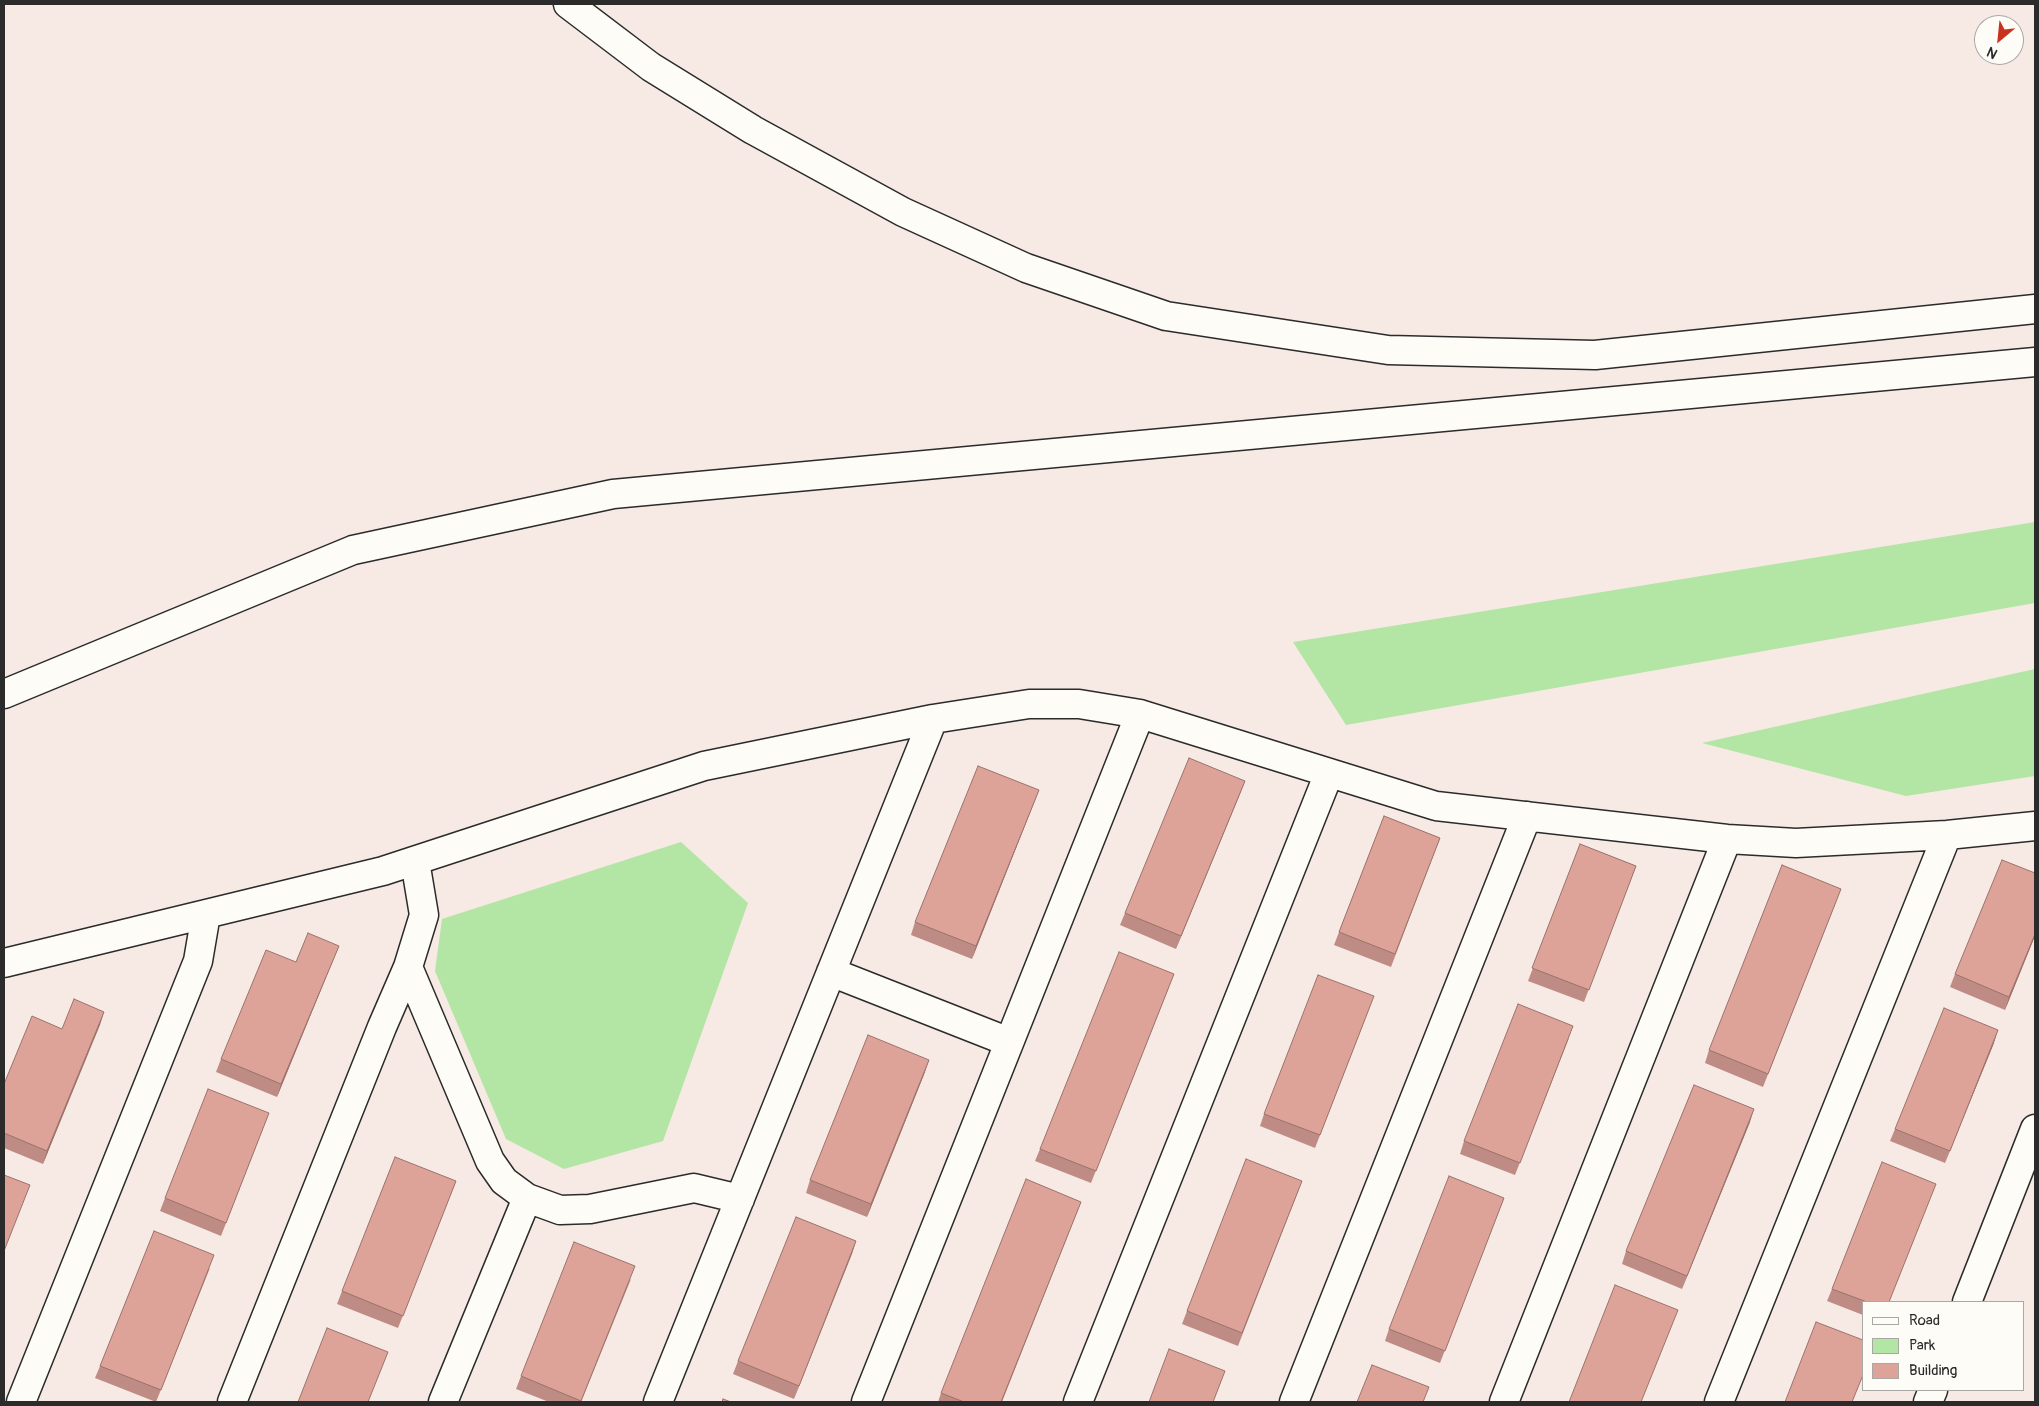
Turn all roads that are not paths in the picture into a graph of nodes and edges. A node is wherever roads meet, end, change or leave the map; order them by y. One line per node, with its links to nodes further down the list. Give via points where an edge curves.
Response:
1 (568, 4): 2 (main road, via 651,67 753,130 903,212 1026,268 1166,316 1388,350 1595,355)
2 (2035, 309)
3 (2035, 362): 4 (main road, via 613,494 353,550)
4 (4, 694)
5 (1140, 714): 6 (main road, via 1079,704 1029,704); 7 (main road); 17 (main road)
6 (934, 719): 12 (main road, via 704,766); 16 (main road)
7 (1329, 773): 8 (main road, via 1436,806); 27 (main road)
8 (1527, 816): 11 (main road); 28 (main road)
9 (2035, 826): 10 (main road)
10 (1948, 834): 11 (main road, via 1796,843); 30 (main road)
11 (1727, 839): 29 (main road)
12 (415, 861): 13 (main road); 15 (main road, via 424,915)
13 (206, 914): 14 (main road); 22 (main road, via 198,961)
14 (4, 963)
15 (408, 967): 19 (main road, via 490,1161 504,1181); 23 (main road)
16 (831, 972): 17 (main road); 20 (main road)
17 (1009, 1042): 26 (main road)
18 (2035, 1129): 21 (main road)
19 (527, 1198): 20 (main road, via 560,1210 590,1209 694,1188); 24 (main road)
20 (740, 1199): 25 (main road)
21 (1967, 1301)
22 (21, 1402)
23 (232, 1402)
24 (443, 1402)
25 (658, 1402)
26 (866, 1402)
27 (1078, 1402)
28 (1294, 1402)
29 (1504, 1402)
30 (1719, 1402)

